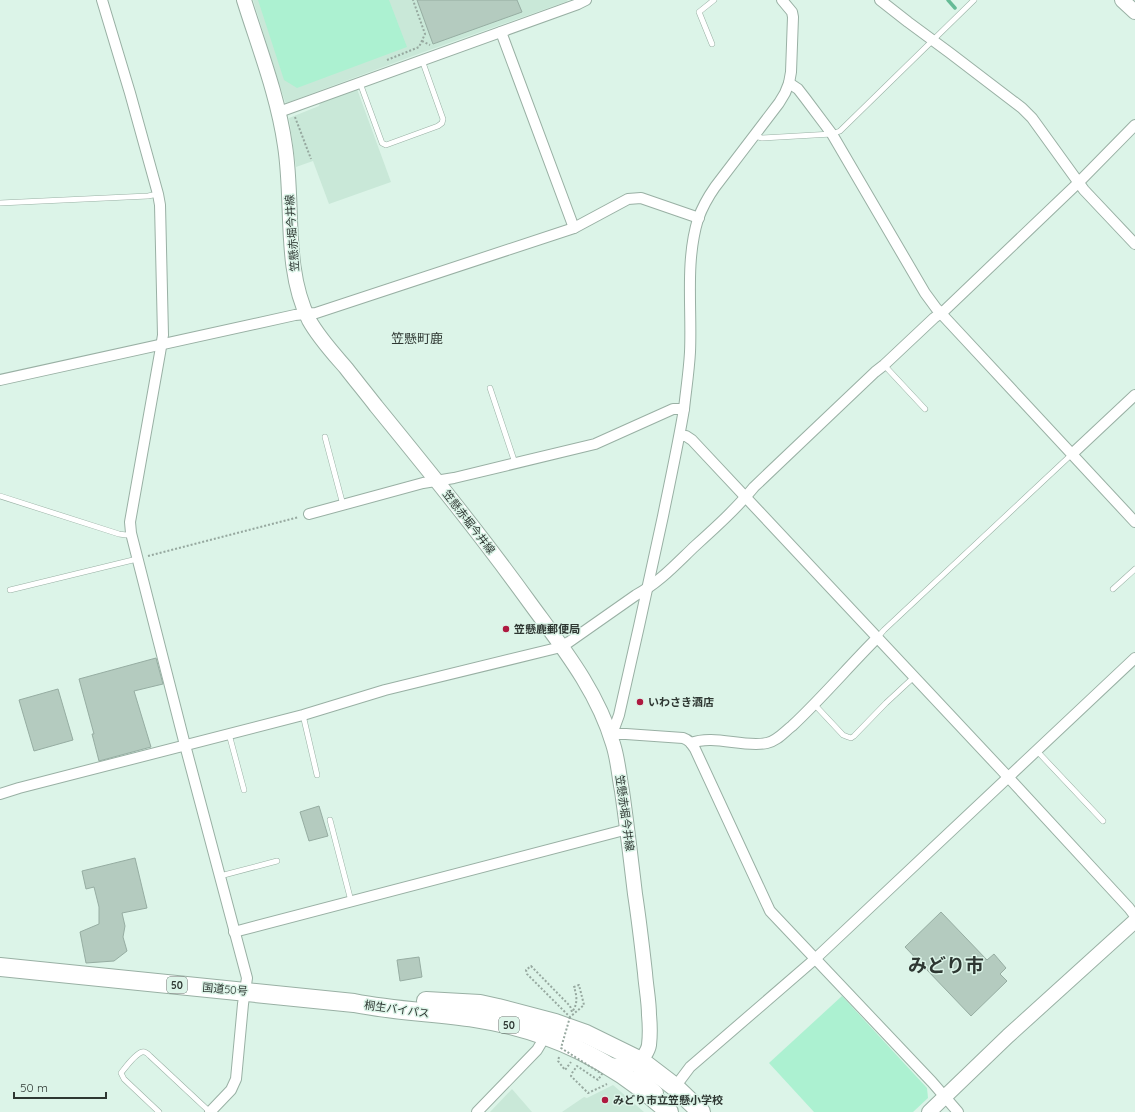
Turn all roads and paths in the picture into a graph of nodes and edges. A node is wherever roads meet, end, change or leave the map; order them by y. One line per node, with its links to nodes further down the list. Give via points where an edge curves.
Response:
1 (102, 0): 25 (street)
2 (244, 0): 18 (main road, 笠懸赤堀今井線)
3 (413, 0): 15 (path, via 425,34 422,41 419,47)
4 (586, 0): 11 (street)
5 (714, 0): 13 (lane, via 699,12)
6 (880, 0): 12 (street)
7 (974, 0): 12 (lane)
8 (1122, 0): 10 (main road)
9 (788, 2): 17 (street, via 793,17)
10 (1135, 12)
11 (501, 32): 14 (street); 28 (street)
12 (933, 41): 21 (lane, via 840,131); 24 (street, via 1022,108 1032,118)
13 (712, 44)
14 (422, 60): 16 (street); 16 (lane, via 444,119 438,126 386,145 382,143)
15 (384, 61)
16 (360, 83): 18 (street)
17 (790, 83): 21 (street, via 798,88); 22 (street, via 779,103)
18 (279, 112): 31 (main road, 笠懸赤堀今井線, via 288,168 292,262 298,292)
19 (294, 113): 23 (path)
20 (1135, 125): 24 (street)
21 (832, 134): 22 (lane, via 762,138); 30 (street, via 926,293)
22 (754, 136): 27 (street, via 715,187)
23 (311, 159)
24 (1078, 183): 29 (street); 30 (street)
25 (158, 194): 26 (lane); 32 (street)
26 (0, 203)
27 (699, 218): 28 (street, via 637,198 628,200); 38 (street, via 692,250 690,352)
28 (574, 228): 31 (street, via 316,313)
29 (1135, 244)
30 (941, 313): 33 (street); 41 (street)
31 (306, 314): 32 (street); 43 (main road, 笠懸赤堀今井線, via 325,344)
32 (162, 344): 34 (street); 49 (street, via 130,522)
33 (884, 365): 37 (lane); 45 (street, via 754,487)
34 (0, 380)
35 (490, 388): 42 (lane)
36 (1135, 395): 41 (street)
37 (926, 408)
38 (684, 409): 39 (street); 42 (street, via 673,409 595,444)
39 (680, 436): 45 (street, via 692,440); 52 (street)
40 (325, 437): 46 (lane)
41 (1072, 454): 48 (street); 55 (lane)
42 (515, 463): 43 (street)
43 (437, 481): 46 (street); 56 (main road, 笠懸赤堀今井線)
44 (0, 496): 49 (lane, via 119,534)
45 (746, 498): 52 (street); 55 (street)
46 (343, 505): 47 (street)
47 (309, 514): 50 (path)
48 (1135, 522)
49 (131, 533): 50 (street)
50 (137, 559): 54 (lane); 64 (street)
51 (1135, 569): 53 (lane)
52 (648, 588): 56 (street); 62 (street, via 620,715)
53 (1113, 589)
54 (10, 590)
55 (877, 638): 58 (street); 59 (street)
56 (562, 646): 60 (street, via 385,690); 62 (main road, 笠懸赤堀今井線, via 596,700)
57 (1135, 658): 65 (street)
58 (914, 677): 59 (lane, via 851,738 843,735); 67 (street)
59 (814, 704): 63 (street, via 778,738 769,743 701,740)
60 (303, 714): 61 (street); 66 (lane)
61 (229, 734): 64 (street); 68 (lane)
62 (610, 734): 63 (street, via 683,738); 72 (main road, 笠懸赤堀今井線)
63 (691, 743): 79 (street, via 770,911)
64 (185, 745): 69 (street); 74 (street)
65 (1037, 751): 67 (street); 71 (lane)
66 (317, 774)
67 (1009, 778): 76 (street); 79 (street)
68 (244, 790)
69 (0, 794)
70 (330, 820): 75 (lane)
71 (1103, 822)
72 (628, 829): 75 (street); 87 (main road, 笠懸赤堀今井線, via 649,1012 649,1044)
73 (277, 861): 74 (lane)
74 (219, 876): 78 (street)
75 (351, 901): 78 (street)
76 (1135, 916)
77 (1135, 921): 90 (main road)
78 (234, 932): 81 (street, via 246,974)
79 (815, 959): 89 (street, via 690,1067); 90 (street)
80 (0, 967): 81 (highway, 国道50号 / 50)
81 (245, 991): 82 (highway, 国道50号 / 50); 92 (street, via 236,1079 231,1090)
82 (354, 1003): 84 (highway, 桐生バイパス / 50, via 486,1020); 87 (highway, 桐生バイパス / 50, via 380,1001 480,1004 555,1023 586,1034)
83 (570, 1017): 83 (path, via 526,972 530,966 570,1006 572,1012 577,996 574,987 579,985 584,1005); 88 (path, bridge, via 561,1048 602,1074 598,1080 576,1066 571,1076 588,1093 601,1087)
84 (546, 1035): 88 (highway, 桐生バイパス / 50, via 577,1048); 93 (street, via 536,1050)
85 (560, 1055): 86 (path, via 558,1061 565,1070)
86 (572, 1061)
87 (641, 1061): 88 (main road, via 634,1065 618,1067); 89 (highway, 50); 95 (main road, via 643,1078)
88 (609, 1073): 94 (highway, 桐生バイパス / 50, via 648,1094)
89 (675, 1086): 96 (highway, 50)
90 (945, 1097): 97 (main road); 98 (street)
91 (159, 1112): 92 (lane, via 124,1079 122,1074 142,1052 146,1052)
92 (210, 1112)
93 (477, 1112)
94 (669, 1112)
95 (677, 1112)
96 (701, 1112)
97 (929, 1112)
98 (958, 1112)

